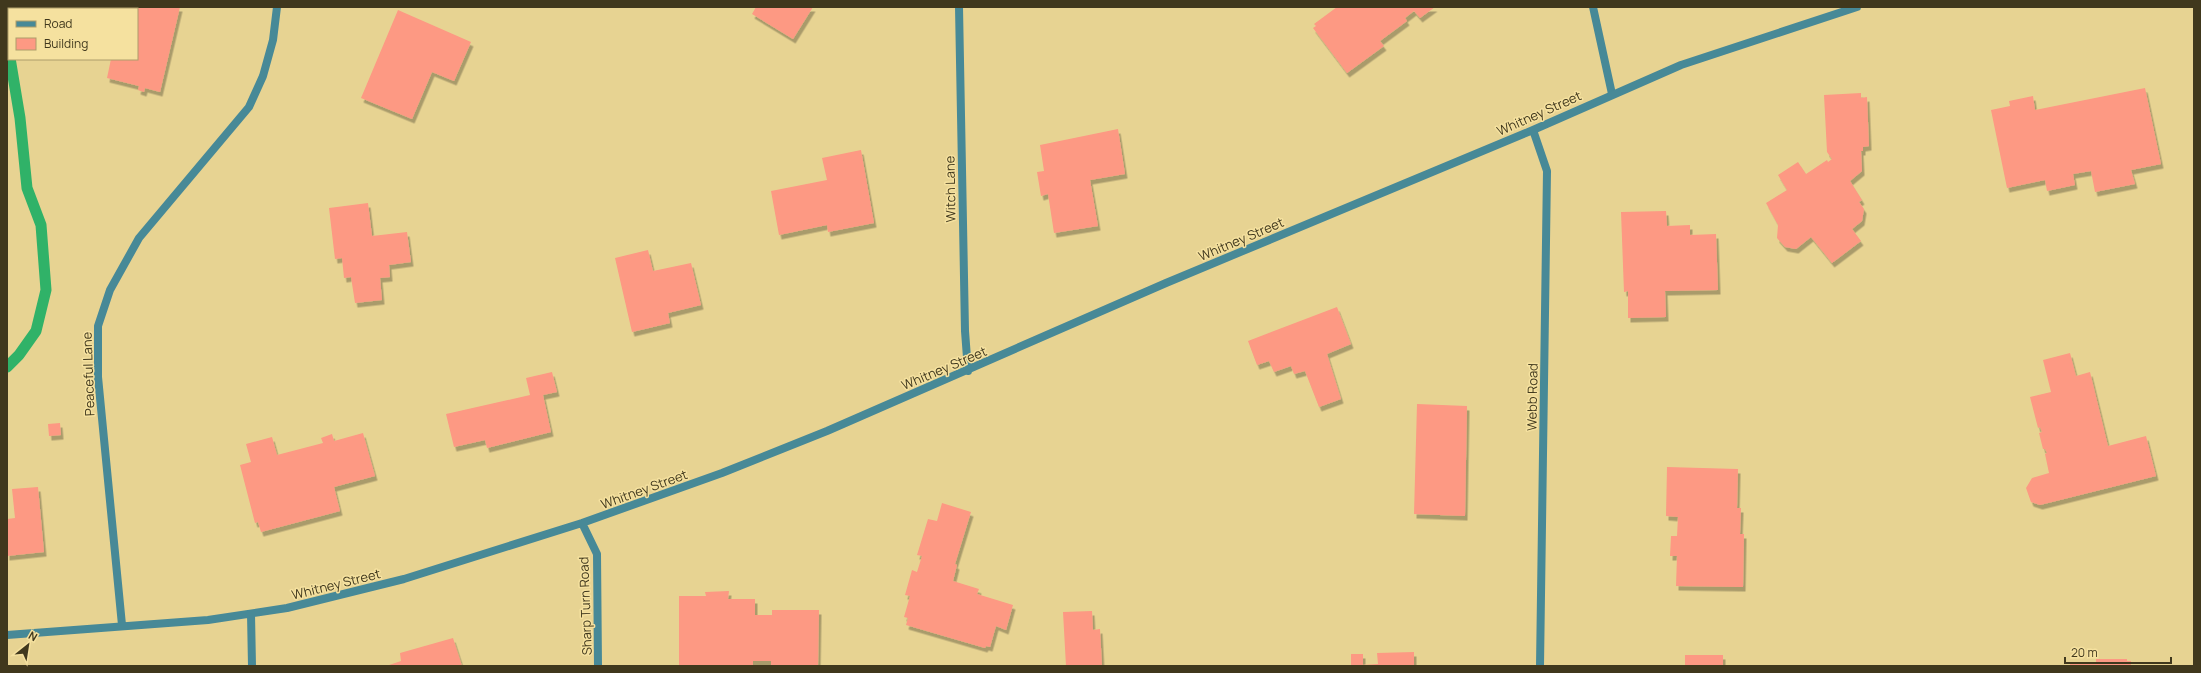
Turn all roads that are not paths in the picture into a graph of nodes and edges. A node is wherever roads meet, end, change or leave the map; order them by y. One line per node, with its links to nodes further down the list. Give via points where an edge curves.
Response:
1 (277, 7): 10 (street, Peaceful Lane, via 273,40 263,76 249,107 139,238 110,290 98,326 98,377)
2 (959, 7): 7 (street, Witch Lane, via 965,331)
3 (1593, 7): 5 (street)
4 (1857, 7): 5 (street, Whitney Street, via 1681,64)
5 (1612, 94): 6 (street, Whitney Street)
6 (1533, 130): 7 (street, Whitney Street, via 1166,283); 14 (street, Webb Road, via 1547,171)
7 (968, 371): 8 (street, Whitney Street, via 729,470)
8 (582, 523): 9 (street, Whitney Street, via 404,579 287,608); 13 (street, Sharp Turn Road, via 597,554)
9 (251, 614): 10 (street, Whitney Street); 12 (street)
10 (122, 626): 11 (street, Whitney Street)
11 (7, 635)
12 (252, 666)
13 (598, 666)
14 (1540, 666)

